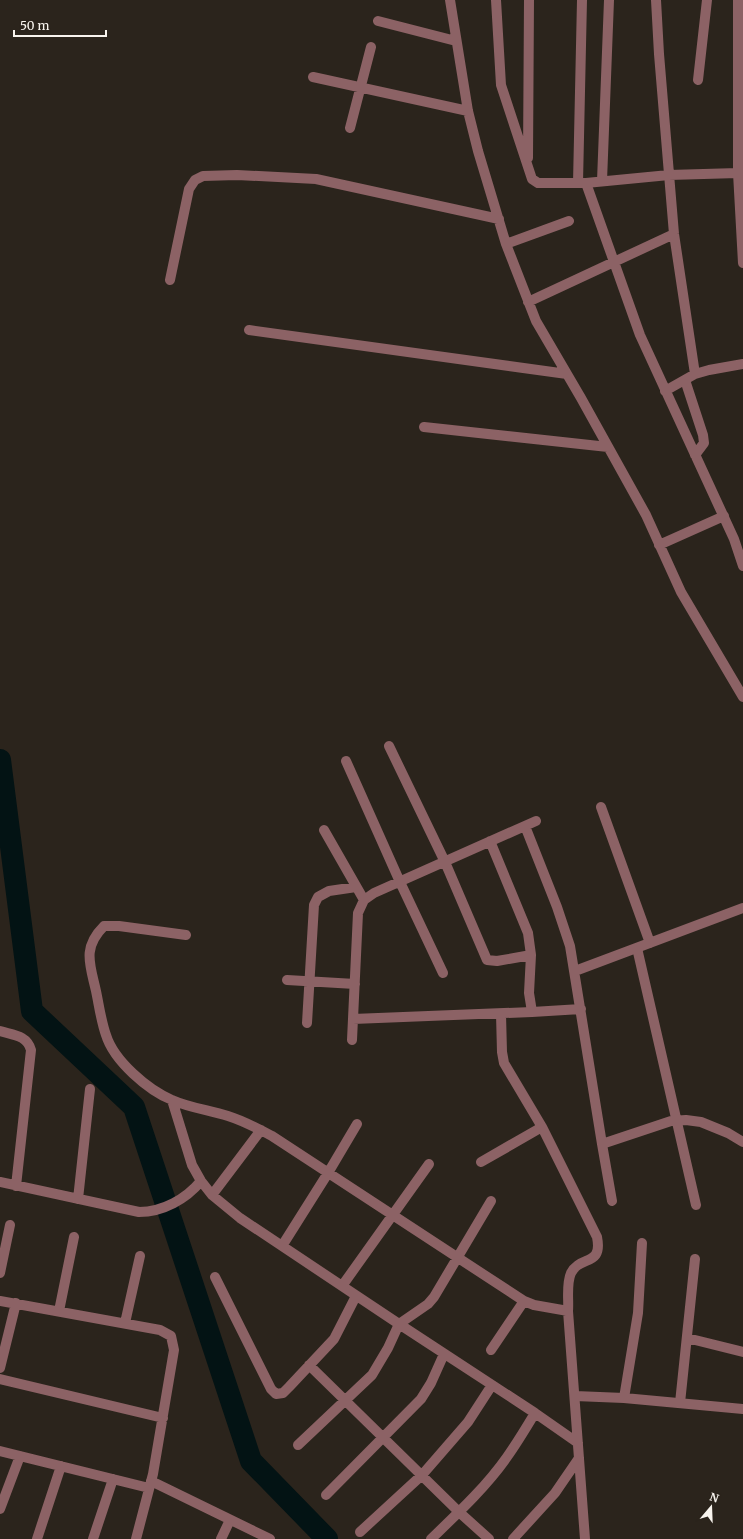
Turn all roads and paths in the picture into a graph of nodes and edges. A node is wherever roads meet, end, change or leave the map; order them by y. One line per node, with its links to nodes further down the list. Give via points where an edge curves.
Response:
1 (450, 0): 10 (street)
2 (496, 0): 17 (street, via 501,85)
3 (529, 0): 17 (street)
4 (582, 0): 21 (street)
5 (609, 0): 20 (street)
6 (656, 0): 19 (street)
7 (707, 0): 13 (street)
8 (738, 0): 18 (street)
9 (378, 21): 10 (street)
10 (456, 41): 15 (street)
11 (371, 47): 14 (street)
12 (313, 77): 14 (street)
13 (698, 80)
14 (361, 87): 15 (street); 16 (street)
15 (468, 111): 22 (street)
16 (350, 128)
17 (528, 168): 21 (street, via 532,180 538,183)
18 (738, 173): 19 (street); 27 (street)
19 (669, 175): 20 (street); 24 (street)
20 (602, 181): 21 (street)
21 (582, 183): 26 (street)
22 (499, 219): 25 (street); 28 (street, via 316,179 203,176 195,180 189,189)
23 (570, 221): 25 (street)
24 (674, 234): 26 (street); 33 (street)
25 (506, 244): 29 (street)
26 (613, 262): 29 (street); 35 (street, via 640,335)
27 (743, 263)
28 (170, 280)
29 (528, 302): 32 (street, via 536,321)
30 (250, 330): 32 (street)
31 (743, 364): 33 (street)
32 (567, 374): 37 (street)
33 (695, 374): 34 (street)
34 (685, 380): 35 (street); 38 (street, via 703,435 704,443)
35 (665, 391): 38 (street)
36 (424, 427): 37 (street)
37 (608, 447): 40 (street, via 646,515)
38 (695, 455): 39 (street)
39 (724, 516): 40 (street); 41 (street)
40 (659, 545): 42 (street, via 681,592)
41 (743, 566)
42 (743, 697)
43 (389, 746): 50 (street)
44 (346, 761): 51 (street)
45 (601, 807): 56 (street)
46 (536, 821): 47 (street)
47 (525, 826): 49 (street); 59 (street, via 565,928)
48 (324, 830): 52 (street)
49 (490, 841): 50 (street); 58 (street, via 528,934)
50 (445, 862): 51 (street); 58 (street, via 487,960 497,961)
51 (400, 882): 53 (street); 60 (street)
52 (356, 887): 53 (street); 62 (street, via 329,891 318,897 314,906)
53 (364, 900): 63 (street, via 358,913)
54 (743, 908): 56 (street)
55 (186, 935): 72 (street, via 104,926 95,935 90,946 89,962 106,1036 132,1073)
56 (650, 943): 57 (street)
57 (637, 948): 59 (street); 73 (street)
58 (531, 955): 65 (street, via 529,993)
59 (575, 971): 64 (street)
60 (443, 973)
61 (287, 980): 62 (street)
62 (310, 982): 63 (street); 68 (street)
63 (355, 984): 67 (street)
64 (581, 1009): 65 (street); 78 (street)
65 (532, 1012): 66 (street)
66 (501, 1014): 67 (street); 75 (street, via 504,1063)
67 (353, 1019): 70 (street)
68 (307, 1022)
69 (0, 1031): 84 (street, via 24,1038 31,1050)
70 (352, 1040)
71 (90, 1089): 86 (street)
72 (172, 1100): 76 (street, via 246,1122); 82 (street, via 192,1165)
73 (676, 1121): 77 (street, via 701,1122); 78 (street); 89 (street)
74 (357, 1124): 81 (street)
75 (542, 1127): 79 (street); 106 (street, via 598,1243 597,1255 571,1273)
76 (261, 1130): 81 (street); 85 (street)
77 (743, 1142)
78 (602, 1144): 88 (street)
79 (480, 1162)
80 (429, 1164): 90 (street)
81 (328, 1173): 90 (street); 94 (street)
82 (201, 1181): 85 (street); 86 (street, via 186,1197 156,1210 139,1212)
83 (0, 1182): 84 (street)
84 (16, 1186): 86 (street)
85 (212, 1195): 94 (street, via 240,1218)
86 (78, 1199)
87 (491, 1201): 96 (street)
88 (612, 1201)
89 (696, 1205)
90 (392, 1215): 96 (street); 100 (street)
91 (10, 1225): 98 (street)
92 (74, 1237): 105 (street)
93 (642, 1243): 118 (street, via 638,1313)
94 (282, 1246): 100 (street)
95 (140, 1256): 107 (street)
96 (458, 1258): 103 (street); 108 (street, via 428,1304)
97 (695, 1260): 109 (street)
98 (0, 1273)
99 (215, 1277): 113 (street, via 271,1389 276,1394 283,1393)
100 (342, 1286): 101 (street)
101 (356, 1296): 108 (street); 113 (street, via 334,1339)
102 (0, 1300): 104 (street)
103 (524, 1301): 106 (street); 110 (street)
104 (16, 1304): 105 (street); 114 (street)
105 (59, 1311): 107 (street)
106 (568, 1311): 117 (street)
107 (125, 1323): 123 (street, via 160,1330 171,1336 174,1350)
108 (399, 1324): 112 (street); 119 (street, via 372,1375)
109 (687, 1338): 111 (street); 120 (street)
110 (491, 1350)
111 (743, 1352)
112 (444, 1354): 116 (street); 124 (street, via 431,1384 421,1399)
113 (309, 1365): 119 (street)
114 (0, 1368)
115 (0, 1379): 123 (street)
116 (492, 1385): 122 (street); 131 (street, via 468,1422)
117 (575, 1396): 118 (street); 125 (street)
118 (624, 1398): 120 (street)
119 (346, 1401): 124 (street); 126 (street)
120 (680, 1403): 121 (street)
121 (743, 1409)
122 (535, 1413): 125 (street); 136 (street, via 507,1457)
123 (163, 1418): 133 (street)
124 (383, 1438): 131 (street); 134 (street)
125 (578, 1443): 129 (street)
126 (298, 1445)
127 (0, 1451): 128 (street)
128 (20, 1456): 130 (street); 135 (street)
129 (579, 1458): 146 (street, via 555,1493); 147 (street)
130 (61, 1466): 132 (street); 139 (street)
131 (422, 1475): 136 (street); 138 (street)
132 (113, 1479): 133 (street); 140 (street)
133 (150, 1484): 137 (street); 141 (street)
134 (326, 1495)
135 (0, 1509)
136 (459, 1512): 144 (street); 145 (street)
137 (230, 1520): 142 (street); 143 (street)
138 (360, 1532)
139 (38, 1539)
140 (93, 1539)
141 (136, 1539)
142 (221, 1539)
143 (270, 1539)
144 (431, 1539)
145 (489, 1539)
146 (513, 1539)
147 (585, 1539)

